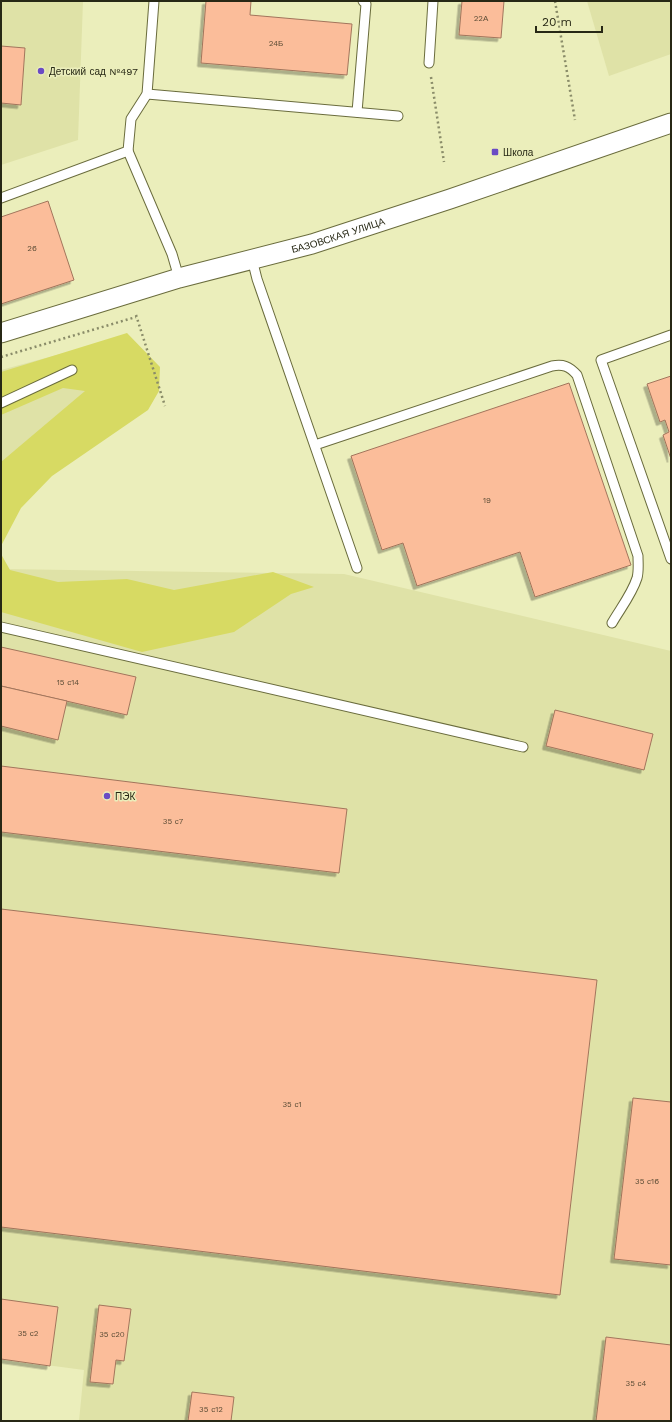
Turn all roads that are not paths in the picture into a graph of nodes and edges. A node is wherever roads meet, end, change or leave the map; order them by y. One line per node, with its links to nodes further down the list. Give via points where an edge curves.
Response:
1 (154, 1): 5 (lane)
2 (363, 1): 6 (lane, via 366,4)
3 (433, 1): 4 (lane)
4 (429, 63)
5 (147, 94): 6 (lane); 9 (lane, via 131,119)
6 (357, 112): 7 (lane)
7 (398, 116)
8 (671, 123): 11 (street, БАЗОВСКАЯ УЛИЦА, via 327,239)
9 (128, 152): 10 (lane); 12 (lane, via 172,254)
10 (1, 198)
11 (252, 259): 12 (street, БАЗОВСКАЯ УЛИЦА); 17 (lane)
12 (179, 278): 13 (street, БАЗОВСКАЯ УЛИЦА)
13 (1, 333)
14 (671, 335): 18 (lane, via 601,360)
15 (72, 370): 16 (lane)
16 (1, 403)
17 (315, 445): 19 (lane); 20 (lane, via 552,366 559,364 572,369 638,556 639,569 635,583)
18 (671, 559)
19 (357, 568)
20 (612, 623)
21 (1, 627): 22 (lane)
22 (523, 747)

